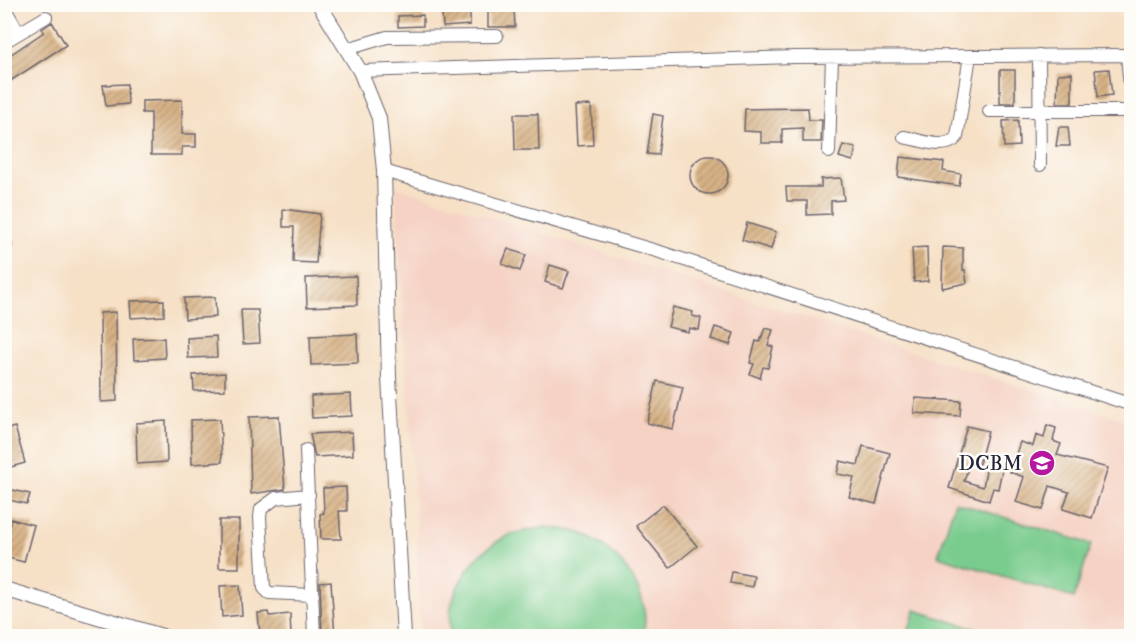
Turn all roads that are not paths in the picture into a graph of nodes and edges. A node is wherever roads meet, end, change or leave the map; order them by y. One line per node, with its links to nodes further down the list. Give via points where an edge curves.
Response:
1 (319, 4): 7 (street)
2 (4, 7): 4 (street)
3 (46, 17): 4 (street)
4 (19, 33): 6 (street)
5 (497, 36): 7 (street, via 387,37)
6 (4, 42)
7 (347, 49): 12 (street)
8 (1039, 55): 9 (street); 10 (street); 15 (street)
9 (1129, 55): 13 (street)
10 (970, 56): 11 (street); 16 (street, via 957,137 942,144)
11 (832, 57): 12 (street); 17 (street)
12 (360, 71): 19 (street, via 379,118)
13 (1131, 110): 15 (street)
14 (989, 111): 15 (street)
15 (1040, 112): 18 (street)
16 (904, 137)
17 (829, 152)
18 (1040, 165)
19 (384, 171): 20 (street, via 660,252); 27 (street, via 389,378)
20 (1131, 405)
21 (306, 450): 22 (street)
22 (309, 495): 24 (street); 24 (street, via 276,498 261,509 260,517 264,588 269,593)
23 (4, 589): 25 (street)
24 (313, 595): 26 (street)
25 (162, 636)
26 (314, 636)
27 (404, 636)

